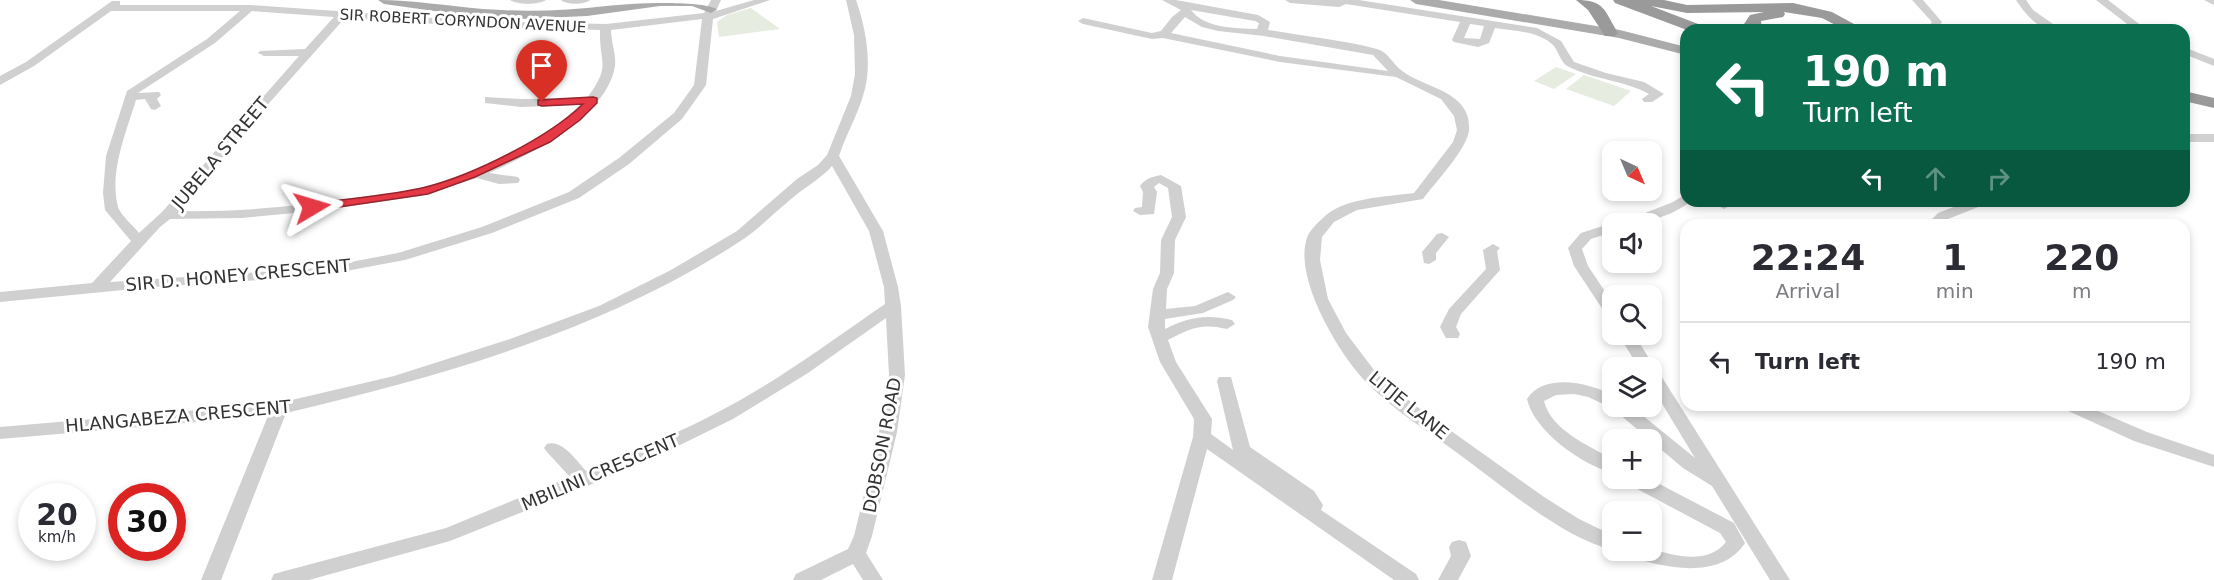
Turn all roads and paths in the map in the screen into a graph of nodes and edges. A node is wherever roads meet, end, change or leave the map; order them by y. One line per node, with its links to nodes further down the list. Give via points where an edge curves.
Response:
1 (121, 0): 25 (street)
2 (384, 0): 20 (main road, via 532,15 604,11)
3 (514, 0): 4 (street)
4 (541, 0)
5 (566, 0): 6 (street)
6 (585, 0)
7 (765, 0): 23 (street, SIR ROBERT CORYNDON AVENUE)
8 (851, 0): 67 (street, via 861,49 858,94 839,133)
9 (1167, 0): 26 (street)
10 (1290, 0): 21 (street, via 1330,4)
11 (1416, 0): 41 (main road)
12 (1583, 0): 41 (highway, via 1594,7)
13 (1607, 0): 42 (highway)
14 (1620, 0): 31 (highway)
15 (1641, 0): 34 (highway, via 1687,9 1793,7)
16 (1917, 0): 35 (street)
17 (2021, 0): 36 (street, via 2029,12)
18 (2101, 0): 37 (street)
19 (2208, 0): 22 (street)
20 (667, 1): 23 (main road)
21 (1345, 1): 28 (street)
22 (2214, 2)
23 (712, 6): 40 (street, SIR ROBERT CORYNDON AVENUE, via 701,16); 81 (street, SIR D. HONEY CRESCENT, via 700,85 678,116 624,161 574,195 487,230 400,257 319,272)
24 (250, 8): 25 (street, SIR ROBERT CORYNDON AVENUE); 27 (street, SIR ROBERT CORYNDON AVENUE); 39 (street)
25 (109, 9): 54 (street)
26 (1184, 9): 43 (street); 52 (street, via 1258,18 1265,22 1264,33 1377,52)
27 (342, 15): 40 (street, SIR ROBERT CORYNDON AVENUE); 46 (street, JUBELA STREET)
28 (1466, 20): 30 (street); 30 (street, via 1458,40 1470,44 1485,41 1490,29)
29 (1083, 21): 43 (street, via 1152,36)
30 (1488, 22): 58 (street, via 1537,31 1557,43 1570,64 1640,84 1658,94)
31 (1685, 24)
32 (1752, 24): 33 (highway, via 1755,18 1786,14)
33 (1826, 24)
34 (1845, 24)
35 (1936, 24)
36 (2046, 24)
37 (2134, 24)
38 (206, 27): 39 (street)
39 (227, 27): 50 (street)
40 (606, 27): 60 (street, via 611,58 607,77)
41 (1608, 29): 44 (main road); 45 (main road)
42 (1680, 29)
43 (1165, 34): 52 (street, via 1280,59)
44 (1680, 43)
45 (1680, 49)
46 (308, 52): 47 (street); 74 (street, JUBELA STREET)
47 (264, 53)
48 (2190, 53): 51 (street)
49 (171, 54): 50 (street)
50 (189, 55): 55 (street)
51 (2214, 63)
52 (1398, 74): 105 (street, LITJE LANE, via 1445,96 1460,116 1463,130 1459,142 1418,196 1353,207 1329,219 1315,236 1313,260 1320,299 1339,335 1371,378 1538,502)
53 (178, 75): 55 (street)
54 (0, 81)
55 (147, 82): 56 (street, via 133,91)
56 (131, 97): 62 (street, via 155,95 151,99); 78 (street, via 112,156 110,193 112,210)
57 (2190, 97): 61 (highway)
58 (1648, 99)
59 (489, 100): 60 (street)
60 (593, 101): 68 (street, via 546,140)
61 (2214, 102)
62 (155, 106)
63 (2190, 107): 64 (highway)
64 (2214, 112)
65 (2190, 138): 66 (street)
66 (2214, 138)
67 (833, 156): 85 (street, DOBSON ROAD, via 876,231); 93 (street, HLANGABEZA CRESCENT, via 824,168 742,234 604,309 516,343 397,381)
68 (475, 172): 69 (street); 74 (street, via 428,190 352,202 210,217)
69 (513, 180)
70 (1680, 203): 73 (street)
71 (1966, 207): 75 (street)
72 (1140, 211): 86 (street, via 1149,211 1151,207 1147,186 1152,181 1161,179 1174,186 1179,217 1168,240 1167,273 1160,289)
73 (1655, 213)
74 (167, 215): 78 (street, JUBELA STREET)
75 (1940, 219)
76 (1602, 230): 84 (street, via 1586,236 1575,248 1581,266)
77 (1442, 237): 80 (street, via 1430,252)
78 (139, 241): 81 (street, JUBELA STREET)
79 (1493, 248): 88 (street, via 1493,270 1454,312 1448,327)
80 (1429, 260)
81 (96, 288): 82 (street, SIR D. HONEY CRESCENT)
82 (0, 297)
83 (1228, 297): 86 (street, via 1198,310)
84 (1602, 298)
85 (893, 306): 101 (street, MBILINI CRESCENT, via 727,415); 107 (street, DOBSON ROAD, via 897,375 888,432)
86 (1157, 315): 89 (street)
87 (1227, 324): 89 (street, via 1199,319)
88 (1452, 334)
89 (1160, 338): 97 (street, via 1168,362 1203,419)
90 (1225, 381): 104 (street, via 1242,450 1308,496 1314,505)
91 (1662, 391): 102 (street)
92 (1602, 396): 99 (street, via 1577,388 1556,388 1535,399 1536,408 1558,435)
93 (279, 409): 96 (street, HLANGABEZA CRESCENT); 109 (street)
94 (2081, 411): 100 (street, via 2154,443)
95 (1633, 417): 102 (street)
96 (0, 432)
97 (1202, 437): 104 (street); 113 (street)
98 (553, 448): 101 (street)
99 (1602, 461)
100 (2214, 461)
101 (584, 480): 110 (street, MBILINI CRESCENT, via 450,534)
102 (1718, 481): 116 (street)
103 (1653, 489): 108 (street, via 1727,528 1736,543 1731,554 1714,564)
104 (1311, 512): 114 (street)
105 (1602, 538)
106 (1459, 547): 115 (street, via 1461,556)
107 (856, 554): 111 (street); 112 (street)
108 (1662, 558)
109 (211, 580)
110 (281, 580)
111 (803, 580)
112 (873, 580)
113 (1162, 580)
114 (1409, 580)
115 (1448, 580)
116 (1779, 580)

